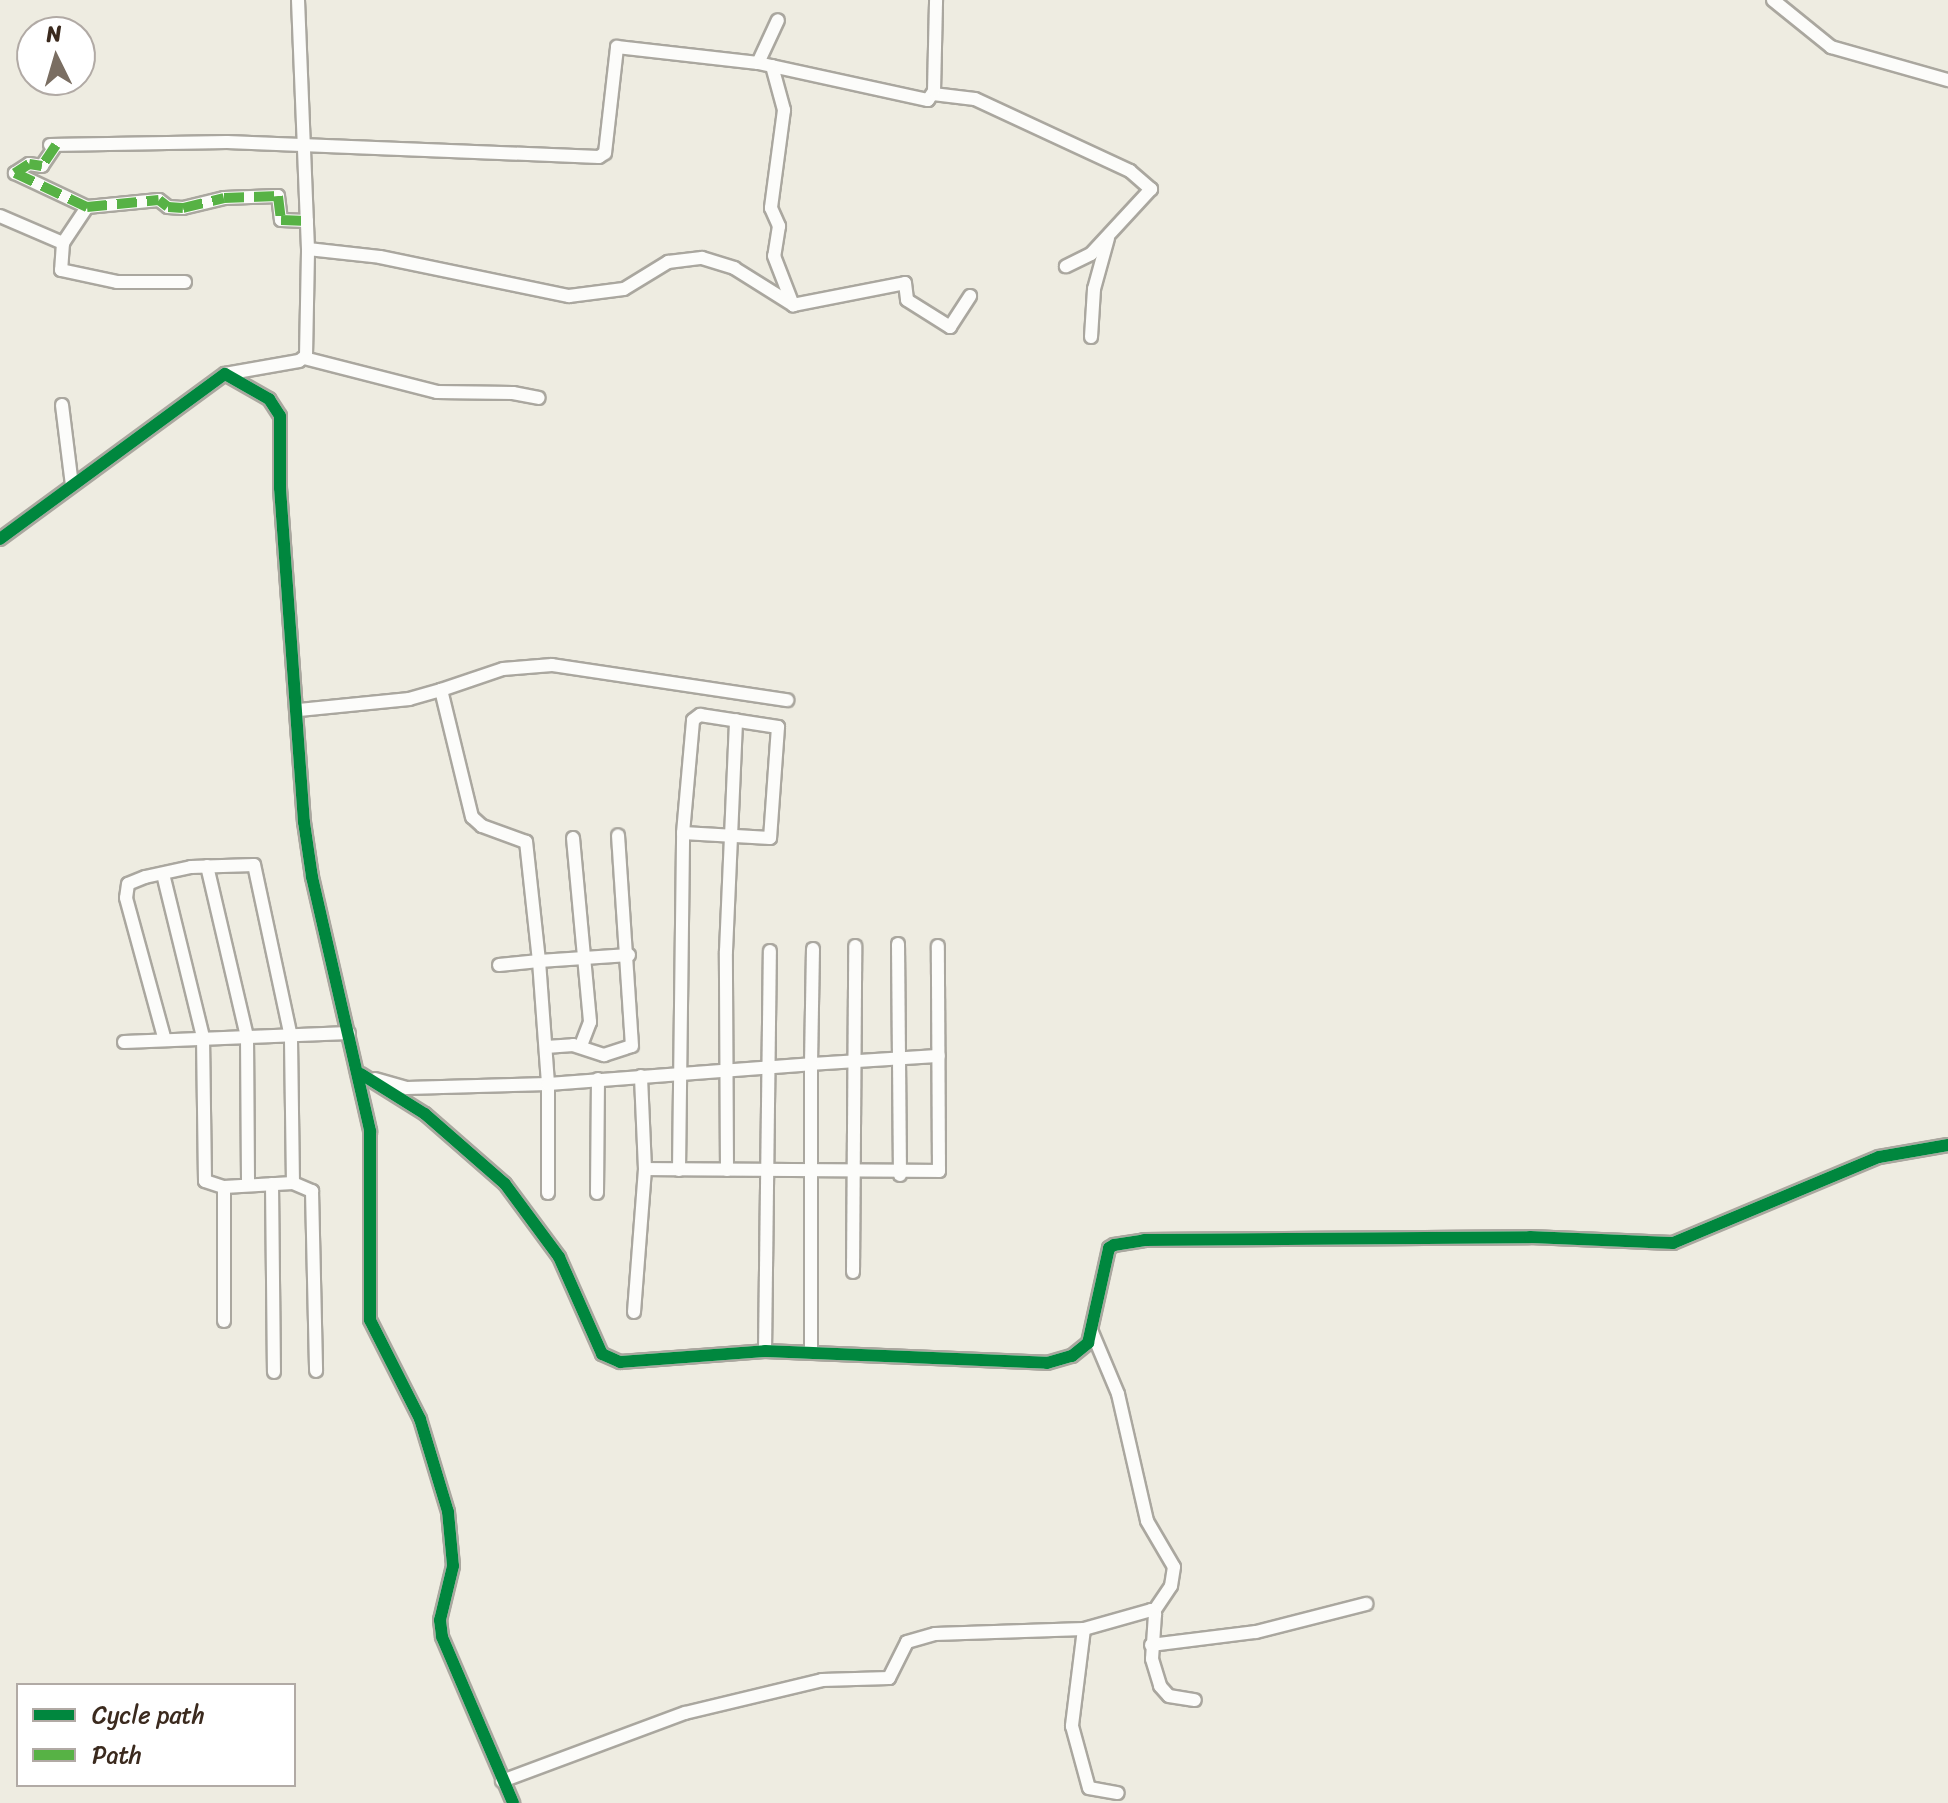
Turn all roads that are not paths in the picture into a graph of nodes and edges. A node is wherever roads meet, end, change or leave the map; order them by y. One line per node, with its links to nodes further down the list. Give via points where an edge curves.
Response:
1 (298, 0): 9 (street)
2 (936, 0): 8 (street)
3 (1773, 0): 7 (street, via 1831,47)
4 (778, 20): 5 (street)
5 (758, 63): 6 (street); 9 (street, via 617,47 605,153 599,157)
6 (772, 66): 8 (street, via 922,99); 19 (street, via 784,110 771,208 779,226 774,256)
7 (1948, 80)
8 (933, 94): 13 (street, via 975,99 1138,176 1151,189)
9 (305, 145): 10 (street, via 53,145 42,166 29,164 15,173); 12 (street)
10 (87, 207): 12 (street, via 159,200 183,208 224,198 278,196 281,220); 14 (street)
11 (0, 216): 14 (street)
12 (307, 221): 15 (street)
13 (1108, 238): 16 (street, via 1088,257); 20 (street, via 1094,289)
14 (63, 243): 17 (street, via 61,270 117,282)
15 (308, 249): 19 (street, via 380,257 569,296 624,289 668,262 702,258 734,268); 21 (street)
16 (1066, 266)
17 (185, 282)
18 (970, 296): 19 (street, via 950,327 907,300 905,283)
19 (793, 305)
20 (1091, 337)
21 (304, 358): 22 (street); 23 (street, via 437,392)
22 (225, 374): 25 (street); 29 (street, via 269,399 280,416 280,488)
23 (539, 398)
24 (62, 405): 25 (street)
25 (72, 485): 26 (street)
26 (0, 539)
27 (441, 690): 28 (street, via 503,669 552,665); 29 (street, via 396,701); 44 (street, via 472,817 526,842)
28 (787, 700)
29 (299, 710): 46 (street, via 312,877)
30 (736, 720): 31 (street, via 694,717); 33 (street); 33 (street, via 774,725 780,732 770,838)
31 (683, 833): 33 (street); 60 (street)
32 (618, 835): 42 (street)
33 (729, 836): 59 (street)
34 (573, 838): 43 (street)
35 (207, 866): 36 (street); 49 (street); 50 (street, via 248,863 256,870)
36 (163, 874): 47 (street, via 126,889); 48 (street)
37 (898, 944): 55 (street)
38 (855, 946): 56 (street)
39 (938, 946): 54 (street)
40 (813, 949): 57 (street)
41 (770, 951): 58 (street)
42 (629, 955): 43 (street); 52 (street, via 632,1046 604,1055)
43 (586, 958): 44 (street); 52 (street, via 590,1022)
44 (539, 961): 45 (street); 53 (street)
45 (499, 965)
46 (349, 1033): 50 (street); 61 (street)
47 (164, 1037): 48 (street); 51 (street)
48 (203, 1037): 49 (street); 76 (street, via 205,1181)
49 (247, 1037): 50 (street); 75 (street)
50 (291, 1037): 73 (street)
51 (124, 1042)
52 (581, 1046): 53 (street)
53 (546, 1047): 64 (street)
54 (939, 1056): 55 (street); 72 (street, via 939,1171)
55 (900, 1057): 56 (street); 72 (street)
56 (855, 1059): 57 (street); 71 (street)
57 (811, 1064): 58 (street); 70 (street)
58 (769, 1067): 59 (street); 69 (street)
59 (724, 1068): 60 (street); 68 (street)
60 (680, 1070): 62 (street); 67 (street)
61 (361, 1074): 64 (street, via 407,1088); 83 (street, via 425,1114 505,1184 559,1257 610,1360); 92 (street, via 370,1131 370,1320 420,1419 435,1465 453,1535 442,1637)
62 (641, 1076): 63 (street); 66 (street)
63 (598, 1079): 64 (street); 78 (street)
64 (548, 1084): 77 (street)
65 (1948, 1145): 82 (street, via 1879,1157 1673,1243 1530,1237 1129,1242 1109,1248)
66 (645, 1169): 67 (street); 80 (street)
67 (679, 1170): 68 (street)
68 (727, 1170): 69 (street)
69 (768, 1170): 70 (street); 83 (street)
70 (809, 1172): 71 (street); 84 (street)
71 (857, 1174): 72 (street); 79 (street)
72 (900, 1175)
73 (293, 1183): 74 (street); 85 (street, via 312,1191)
74 (272, 1184): 75 (street); 86 (street)
75 (248, 1185): 76 (street)
76 (224, 1187): 81 (street)
77 (548, 1193)
78 (597, 1193)
79 (853, 1272)
80 (634, 1312)
81 (224, 1321)
82 (1092, 1332): 84 (street, via 1084,1349 1047,1363); 88 (street, via 1118,1394 1147,1521 1174,1567 1171,1586)
83 (765, 1351): 84 (street)
84 (811, 1352)
85 (316, 1371)
86 (274, 1372)
87 (1366, 1604): 90 (street, via 1256,1632)
88 (1154, 1611): 89 (street); 90 (street)
89 (1084, 1629): 92 (street, via 917,1637 905,1646 889,1678 822,1680 685,1713); 93 (street, via 1072,1726 1086,1784 1094,1791)
90 (1151, 1645): 91 (street, via 1164,1691)
91 (1195, 1700)
92 (502, 1781): 94 (street)
93 (1118, 1793)
94 (513, 1803)

